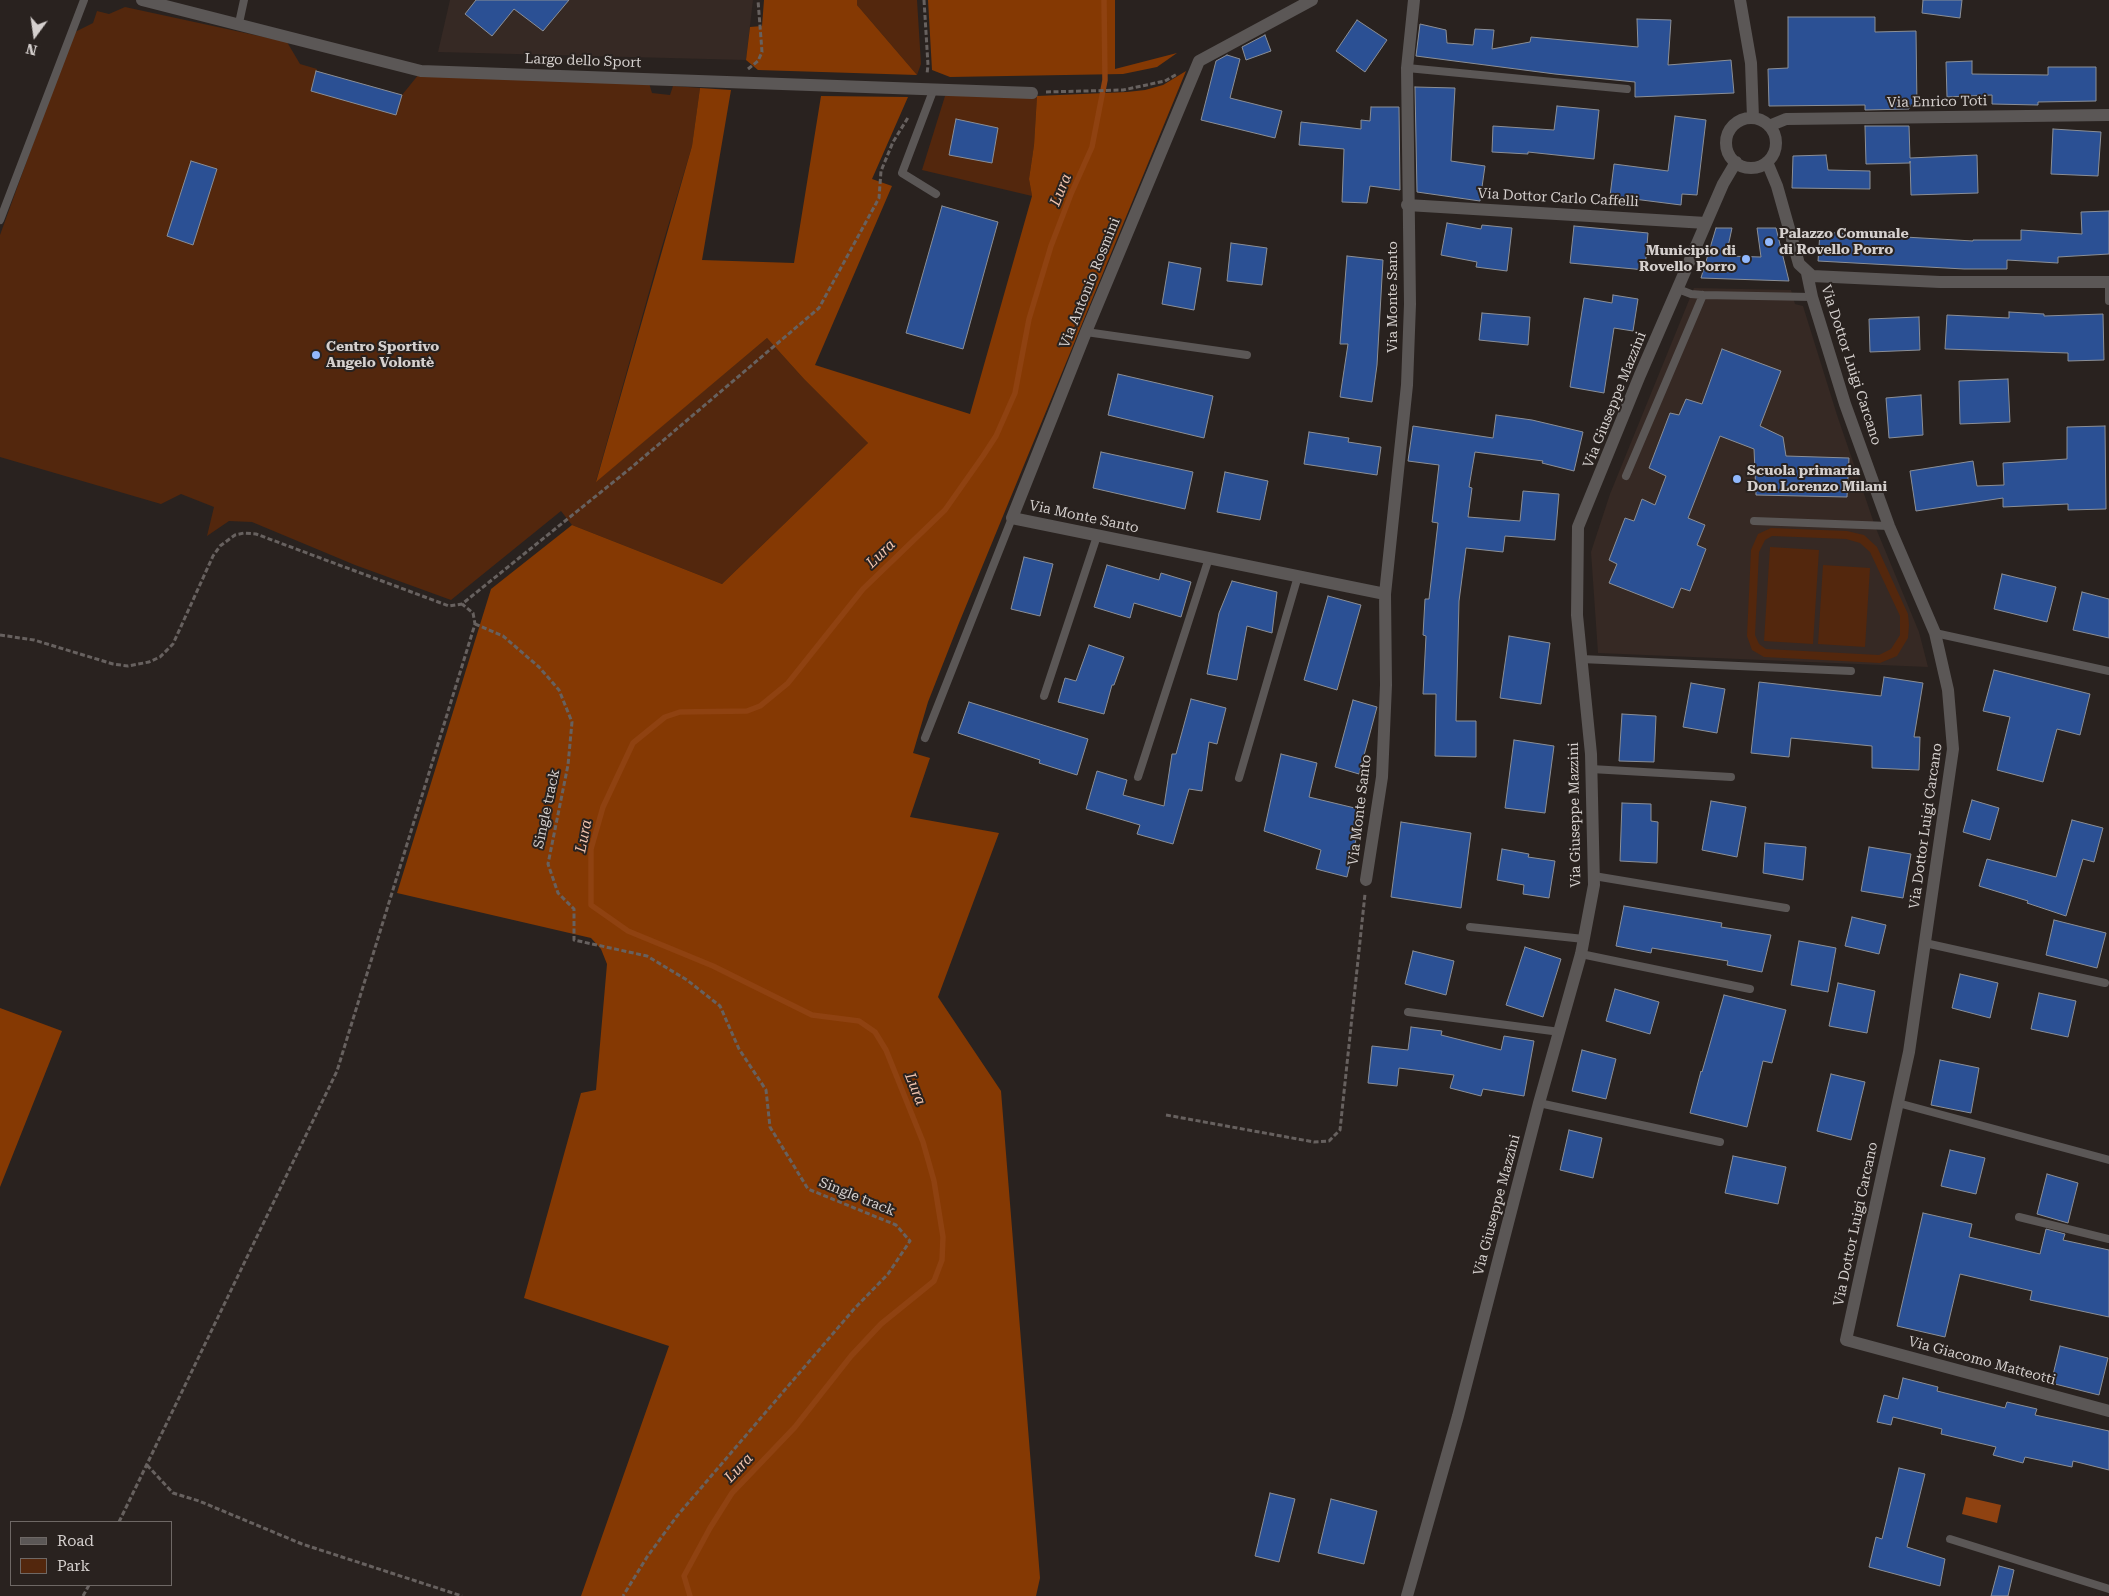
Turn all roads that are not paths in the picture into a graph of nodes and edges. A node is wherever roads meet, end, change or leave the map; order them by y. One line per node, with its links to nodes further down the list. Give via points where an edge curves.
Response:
1 (84, 0): 19 (lane)
2 (142, 0): 7 (street, Largo dello Sport)
3 (244, 0): 7 (lane)
4 (1312, 0): 27 (street, Via Antonio Rosmini, via 1199,61)
5 (1414, 0): 8 (street, Via Monte Santo)
6 (1740, 0): 13 (street, via 1751,62)
7 (239, 24): 10 (street, Largo dello Sport, via 421,71)
8 (1407, 68): 9 (lane); 18 (street, Via Monte Santo)
9 (1627, 89)
10 (929, 90): 11 (street, Largo dello Sport); 17 (lane, via 902,173)
11 (1032, 93)
12 (2108, 115): 14 (street, Via Enrico Toti, via 1786,119)
13 (1753, 118): 14 (street); 15 (street, via 1738,122 1728,134 1727,150)
14 (1769, 126): 16 (street, via 1776,140 1772,156)
15 (1736, 162): 16 (street, via 1751,168); 20 (street, Via Giuseppe Mazzini)
16 (1766, 162): 21 (street, Via Dottor Luigi Carcano, via 1777,186 1799,264)
17 (936, 194)
18 (1407, 205): 20 (street, Via Dottor Carlo Caffelli); 36 (street, Via Monte Santo, via 1410,304 1407,385)
19 (0, 220)
20 (1706, 223): 23 (street, Via Giuseppe Mazzini)
21 (1807, 273): 22 (street, via 1820,278 1940,282); 25 (street, Via Dottor Luigi Carcano)
22 (2109, 282): 26 (lane)
23 (1678, 289): 24 (lane); 38 (street, Via Giuseppe Mazzini, via 1578,527 1577,615)
24 (1703, 295): 25 (lane); 29 (lane)
25 (1812, 297): 32 (street, Via Dottor Luigi Carcano, via 1845,404)
26 (2109, 301)
27 (1086, 332): 28 (lane); 30 (street, Via Antonio Rosmini)
28 (1247, 355)
29 (1626, 476)
30 (1012, 518): 33 (street, Via Monte Santo); 42 (lane)
31 (1754, 521): 32 (lane)
32 (1889, 526): 37 (street, Via Dottor Luigi Carcano)
33 (1098, 536): 34 (street, Via Monte Santo); 41 (lane)
34 (1209, 558): 35 (street, Via Monte Santo); 44 (lane)
35 (1298, 576): 36 (street, Via Monte Santo); 46 (lane)
36 (1385, 594): 48 (street, Via Monte Santo, via 1382,777)
37 (1935, 633): 40 (lane); 52 (street, Via Dottor Luigi Carcano, via 1948,690 1953,749)
38 (1581, 659): 39 (lane); 43 (street, Via Giuseppe Mazzini)
39 (1852, 671)
40 (2109, 671)
41 (1044, 696)
42 (925, 738)
43 (1591, 769): 45 (lane); 47 (street, Via Giuseppe Mazzini)
44 (1138, 777)
45 (1731, 777)
46 (1239, 778)
47 (1594, 876): 49 (lane); 51 (street, Via Giuseppe Mazzini)
48 (1366, 880)
49 (1786, 908)
50 (1470, 927): 51 (lane)
51 (1584, 939): 53 (street, Via Giuseppe Mazzini)
52 (1925, 943): 54 (lane); 59 (street, Via Dottor Luigi Carcano)
53 (1581, 954): 55 (lane); 57 (street, Via Giuseppe Mazzini)
54 (2105, 983)
55 (1750, 989)
56 (1408, 1012): 57 (lane)
57 (1560, 1032): 58 (street, Via Giuseppe Mazzini)
58 (1539, 1103): 60 (lane); 68 (street, Via Giuseppe Mazzini, via 1458,1416)
59 (1898, 1103): 61 (lane); 64 (street, Via Dottor Luigi Carcano)
60 (1720, 1142)
61 (2109, 1160)
62 (2020, 1216): 63 (lane)
63 (2109, 1239)
64 (1846, 1340): 65 (street, Via Giacomo Matteotti)
65 (2109, 1411)
66 (1950, 1539): 67 (lane)
67 (2109, 1589)
68 (1407, 1596)

